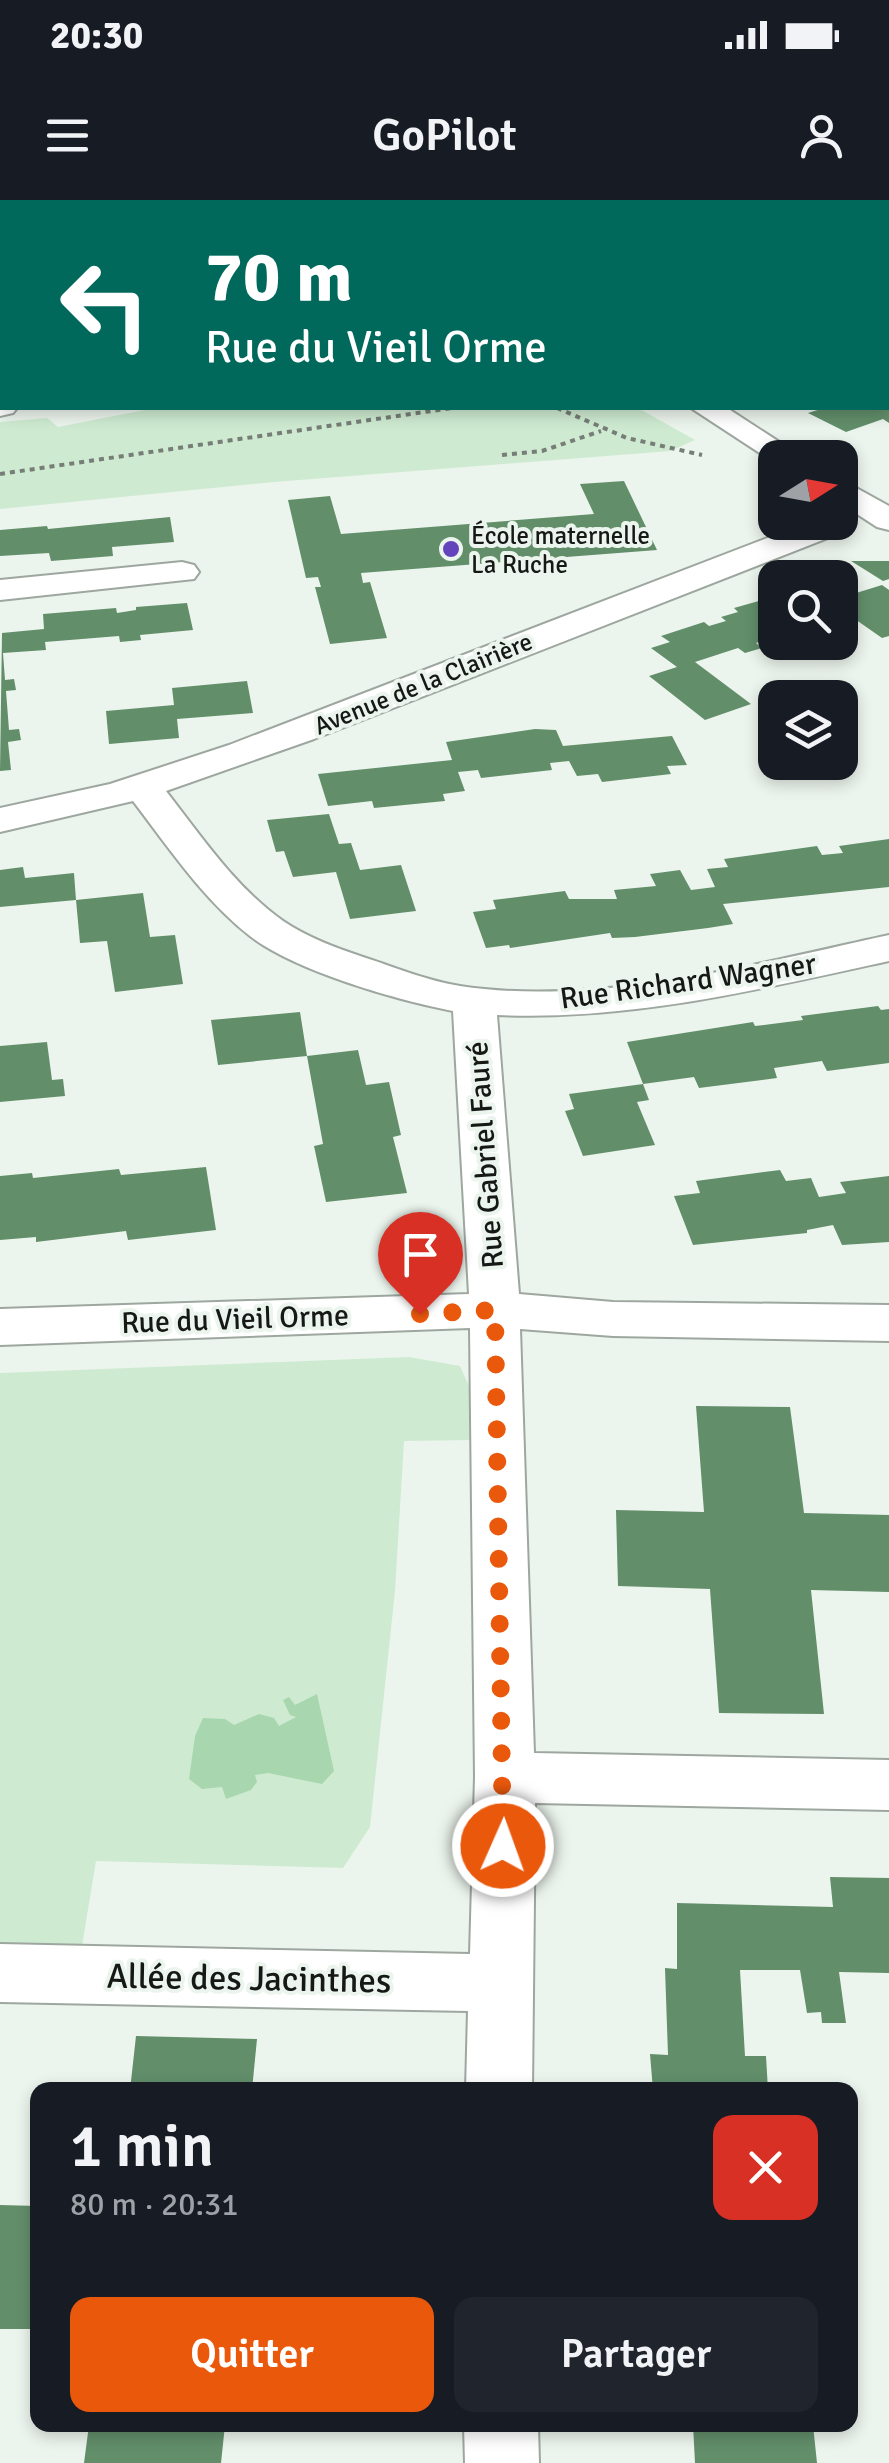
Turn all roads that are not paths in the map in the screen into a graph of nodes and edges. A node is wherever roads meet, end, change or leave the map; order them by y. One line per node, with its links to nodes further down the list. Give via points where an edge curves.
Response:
1 (709, 410): 2 (street)
2 (759, 440)
3 (866, 515): 6 (street, Avenue de la Clairière)
4 (182, 572): 5 (street)
5 (0, 590)
6 (144, 788): 7 (street, Avenue de la Clairière); 9 (street, Rue Richard Wagner, via 230,898 267,929 402,985)
7 (0, 820)
8 (889, 948): 9 (street, Rue Richard Wagner, via 647,993)
9 (474, 1001): 10 (street, Rue Gabriel Fauré)
10 (495, 1310): 11 (street, Rue du Vieil Orme, via 613,1320); 12 (street, Rue du Vieil Orme); 13 (street, Rue Gabriel Fauré)
11 (889, 1323)
12 (0, 1327)
13 (505, 1778): 14 (street); 16 (street, Rue Gabriel Fauré)
14 (889, 1785)
15 (0, 1973): 16 (street, Allée des Jacinthes)
16 (499, 1982): 17 (street, Rue Gabriel Fauré)
17 (499, 2082)
18 (501, 2432): 19 (street)
19 (502, 2463)

